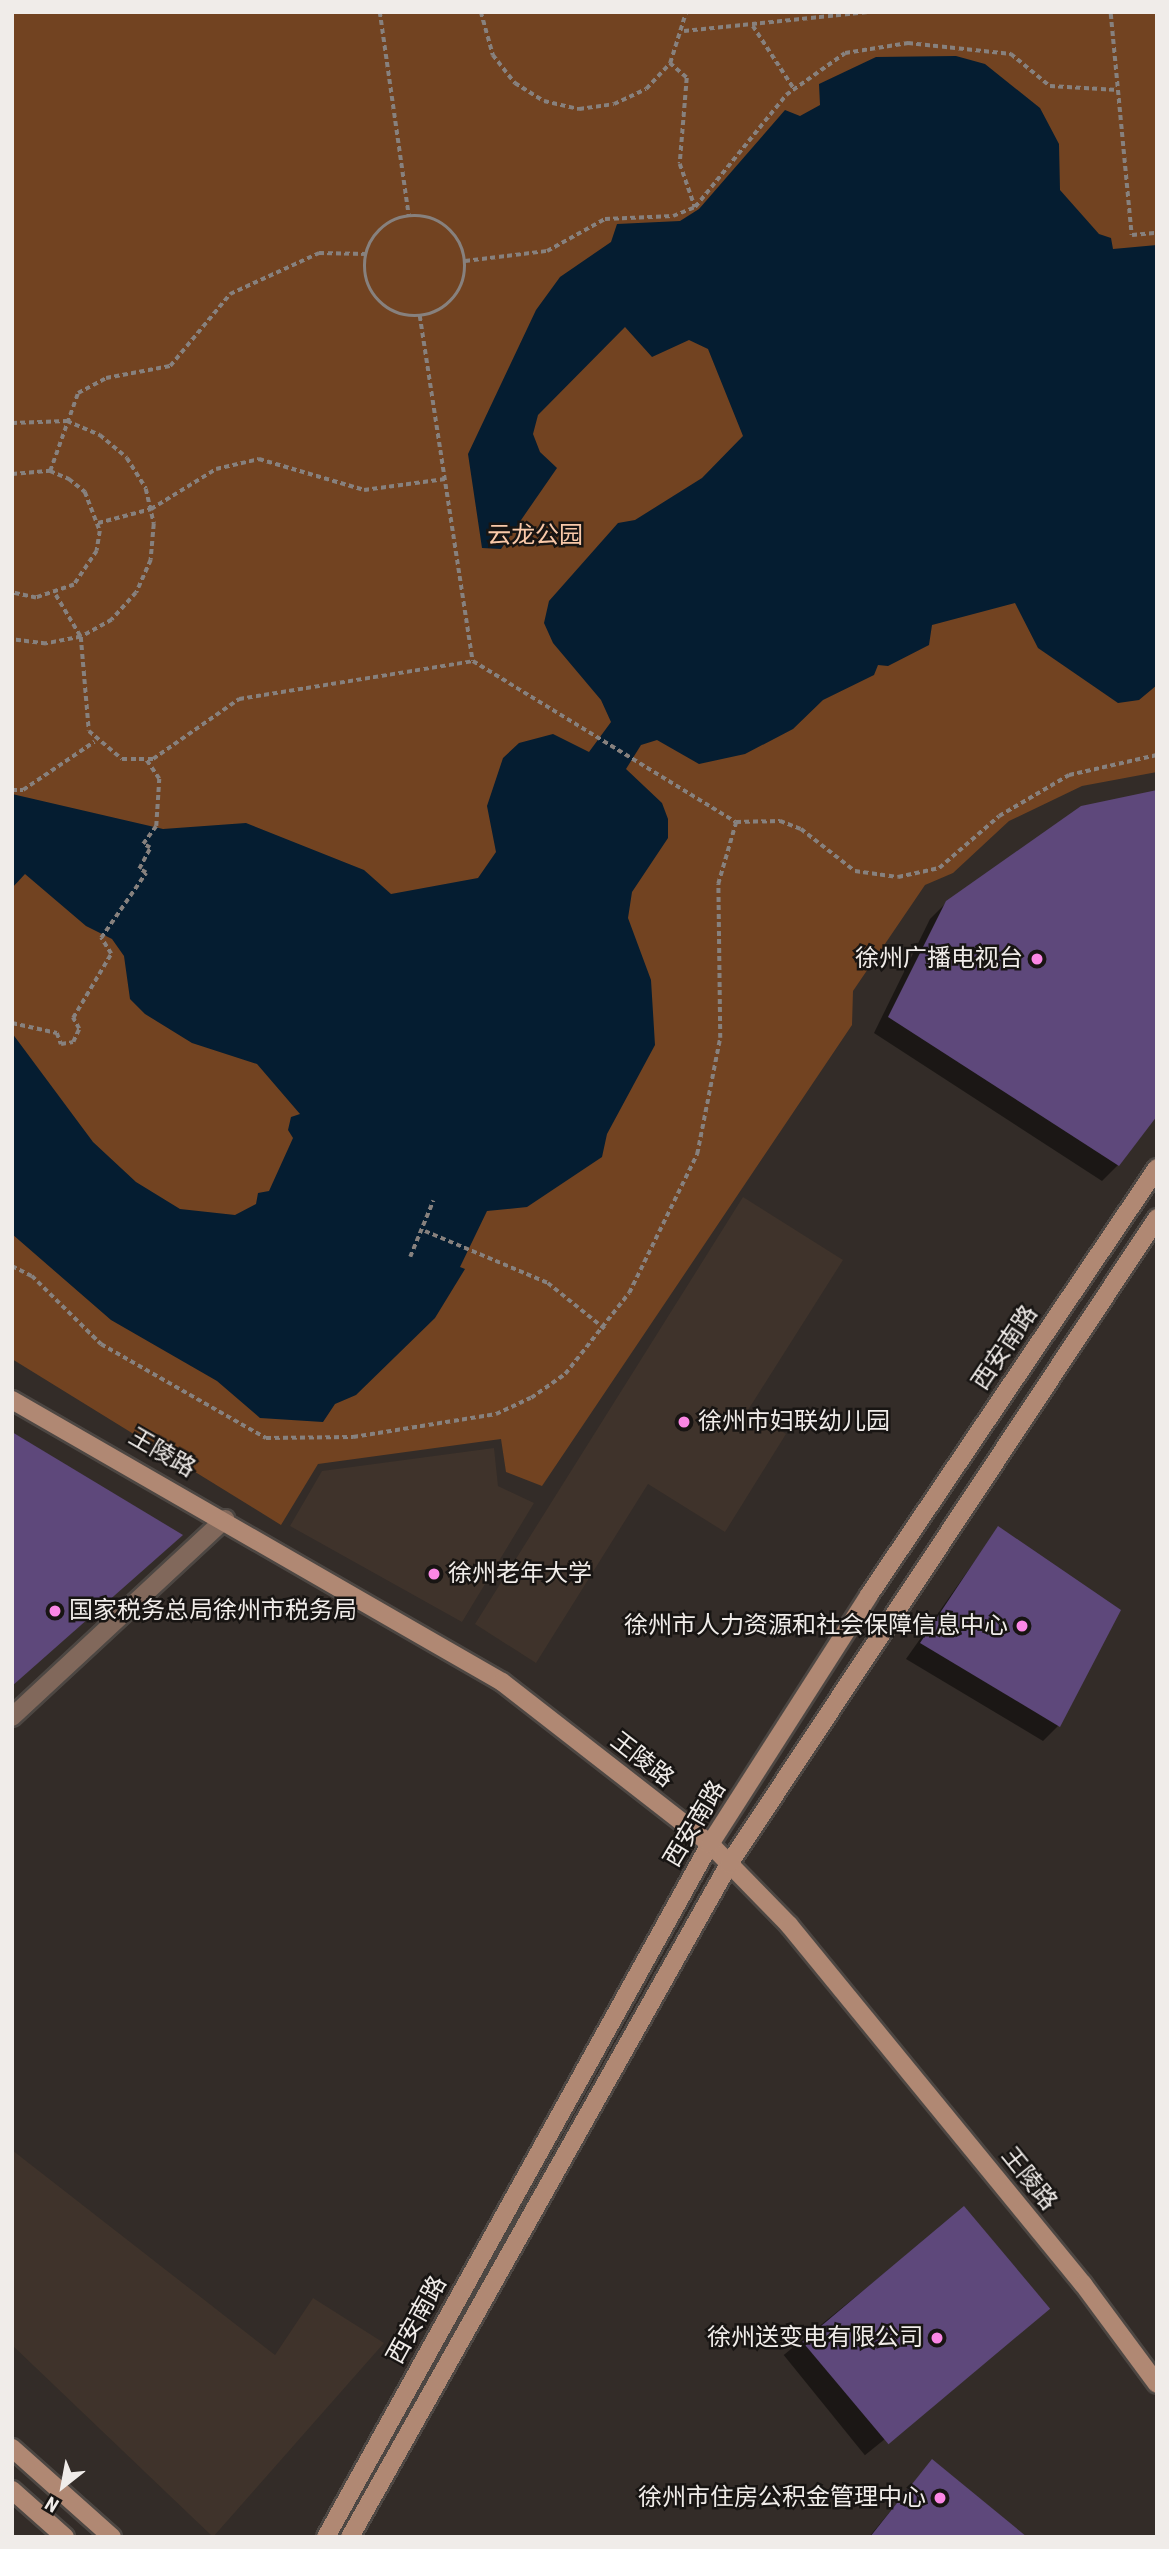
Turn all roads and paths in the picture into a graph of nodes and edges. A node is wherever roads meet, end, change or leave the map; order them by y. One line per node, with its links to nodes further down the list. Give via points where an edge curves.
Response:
1 (380, 12): 13 (path)
2 (481, 12): 9 (path, via 493,55 515,83 544,101 579,109 614,104 646,89)
3 (685, 12): 8 (path)
4 (868, 12): 7 (path)
5 (1118, 12): 6 (path)
6 (1109, 13): 11 (path)
7 (753, 26): 8 (path); 10 (path)
8 (684, 31): 9 (path)
9 (670, 63): 12 (path, via 687,78 680,164)
10 (794, 89): 11 (path, via 845,53 908,43 1011,54 1050,86); 12 (path)
11 (1118, 90): 14 (path, via 1132,235)
12 (695, 206): 16 (path, via 673,216 605,219 547,251)
13 (409, 216): 15 (path, via 378,231); 16 (path, via 446,227)
14 (1157, 233)
15 (366, 254): 17 (path, via 374,295 395,311); 18 (path, via 319,253 230,294 170,366 87,388 78,393)
16 (465, 261): 17 (path, via 458,291 442,308)
17 (420, 316): 22 (path)
18 (67, 421): 19 (path); 20 (path); 23 (path, via 100,435 127,458)
19 (12, 423)
20 (50, 471): 21 (path); 24 (path, via 85,492)
21 (12, 474)
22 (445, 479): 23 (path, via 364,490 259,459 216,469); 29 (path)
23 (150, 509): 24 (path); 27 (path, via 151,560 136,593 112,620)
24 (98, 523): 26 (path, via 97,551 89,570)
25 (12, 593): 26 (path)
26 (56, 594): 27 (path)
27 (81, 638): 28 (path, via 46,644); 30 (path)
28 (12, 640)
29 (473, 661): 32 (path, via 239,699); 34 (path, via 657,768)
30 (94, 742): 32 (path, via 122,758); 33 (path, via 23,790)
31 (1157, 755): 34 (path, via 1069,775 999,816 939,868 898,877 855,871 802,829 780,821)
32 (146, 760): 35 (path, via 159,779 156,826 143,844 150,848 139,869 146,873 101,938 111,954 73,1018 79,1029 73,1042 61,1044 57,1033)
33 (12, 790)
34 (736, 822): 42 (path, via 718,884 720,1038 697,1154 651,1254)
35 (12, 1023)
36 (1157, 1168): 46 (main road, 西安南路, via 869,1595)
37 (433, 1202): 39 (path)
38 (1157, 1218): 47 (main road, 西安南路, via 898,1601)
39 (425, 1231): 40 (path); 42 (path, via 548,1283)
40 (410, 1256)
41 (12, 1266): 42 (path, via 32,1276 101,1344 266,1438 314,1442 496,1414 565,1374)
42 (605, 1329)
43 (12, 1400): 44 (main road, 王陵路)
44 (225, 1519): 45 (street); 46 (main road, 王陵路, via 502,1682)
45 (12, 1717)
46 (710, 1844): 47 (main road, 王陵路); 54 (main road, 西安南路)
47 (729, 1864): 48 (main road, 王陵路, via 789,1925 1083,2284); 51 (main road, 西安南路)
48 (1157, 2384)
49 (12, 2448): 53 (main road)
50 (12, 2490): 52 (main road)
51 (363, 2512): 55 (main road, 西安南路); 56 (main road)
52 (60, 2534)
53 (112, 2536)
54 (326, 2537)
55 (350, 2537)
56 (358, 2537)

